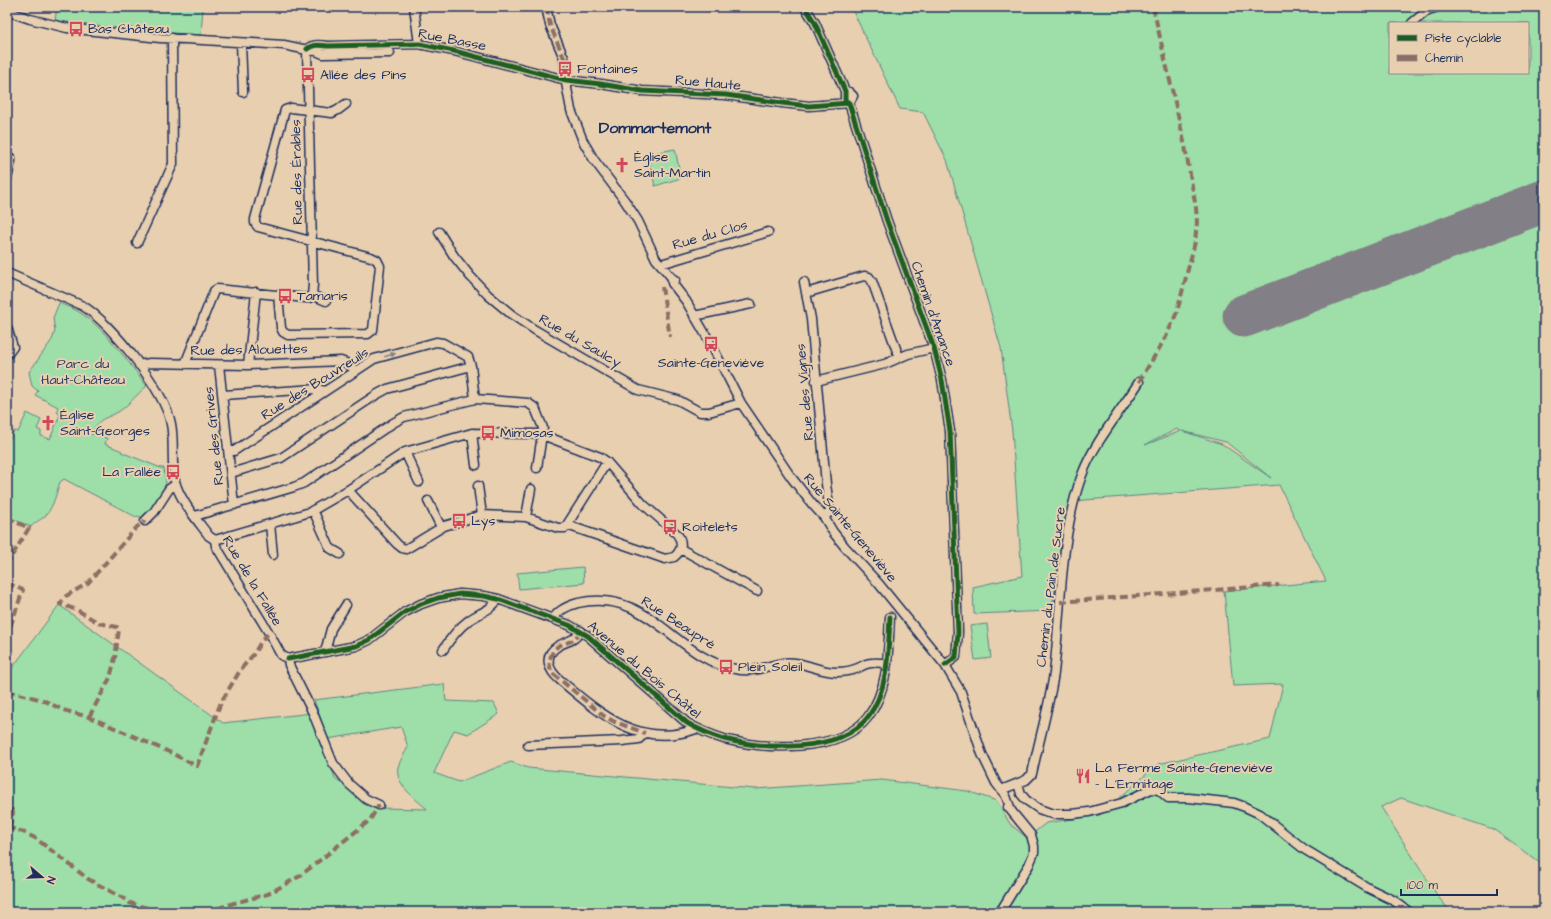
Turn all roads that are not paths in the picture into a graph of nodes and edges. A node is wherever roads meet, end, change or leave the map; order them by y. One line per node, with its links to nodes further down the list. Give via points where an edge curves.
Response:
1 (414, 7): 9 (street)
2 (546, 7): 14 (street, Rue Sainte-Geneviève, via 550,25 564,58)
3 (805, 7): 16 (street, Chemin d'Amance, via 815,23 845,91 853,96)
4 (1438, 7): 6 (street, via 1428,10)
5 (7, 11): 7 (street, via 68,28)
6 (1413, 22)
7 (172, 38): 8 (street); 24 (street, via 173,164)
8 (241, 42): 11 (street); 15 (street)
9 (419, 44): 10 (street, Rue Basse); 14 (street, Rue Basse)
10 (328, 46): 11 (street, Rue Basse, via 311,46); 12 (street, Rue Basse)
11 (307, 49): 12 (street); 18 (street, Rue des Érables)
12 (316, 51): 13 (street, via 323,54)
13 (390, 53)
14 (566, 80): 16 (street, Rue Haute, via 642,91 726,95 809,106); 25 (street, Rue Sainte-Geneviève, via 571,110 583,141 634,214)
15 (242, 92)
16 (849, 103): 36 (street, Chemin d'Amance, via 887,221)
17 (346, 104): 18 (street, via 335,112)
18 (309, 110): 23 (street, Rue des Érables); 23 (street, via 288,108 283,113 255,223 258,227)
19 (8, 156): 20 (street, via 11,161)
20 (7, 179)
21 (439, 232): 50 (street, Rue du Saulcy, via 470,276 511,314 638,390 678,400 700,412)
22 (768, 232): 25 (street, Rue du Clos)
23 (312, 242): 30 (street, via 371,257 379,262 373,330 368,334 288,335 282,330); 31 (street, Rue des Érables)
24 (137, 243)
25 (660, 264): 34 (street, Rue Sainte-Geneviève, via 676,280)
26 (7, 273): 40 (street, Rue de la Fallée, via 92,312 122,342)
27 (804, 282): 29 (street, Rue des Vignes)
28 (256, 292): 30 (street); 39 (street, via 220,288 214,292); 42 (street)
29 (806, 293): 38 (street, via 864,276 869,277); 45 (street, Rue des Vignes, via 812,318)
30 (278, 295): 31 (street, via 306,298)
31 (312, 295): 32 (street)
32 (326, 301)
33 (751, 304): 34 (street)
34 (694, 316): 50 (street, Rue Sainte-Geneviève)
35 (7, 328): 37 (street, via 14,347)
36 (934, 348): 38 (street); 89 (street, Chemin d'Amance, via 950,431 958,632 956,657)
37 (7, 355)
38 (899, 357): 45 (street, via 885,364)
39 (186, 364): 40 (street, Rue des Alouettes); 41 (street, Rue des Alouettes)
40 (139, 365): 60 (street, Rue de la Fallée, via 159,394 171,422 174,441 173,472)
41 (219, 365): 42 (street, Rue des Alouettes); 48 (street, Rue des Grives)
42 (248, 365): 44 (street, Rue des Alouettes, via 341,361)
43 (471, 366): 44 (street, Rue des Bouvreuils, one-way to 43, via 374,359 439,342 468,357); 49 (street); 58 (street, via 387,389 281,458)
44 (355, 372): 47 (street, Rue des Bouvreuils)
45 (816, 381): 68 (street, Rue des Vignes, via 830,512)
46 (1139, 382): 93 (street, Chemin du Pain de Sucre, via 1094,450 1084,469 1076,494 1069,523 1050,697 1032,774 1028,779)
47 (325, 391): 48 (street, via 316,389); 53 (street, Rue des Bouvreuils, via 234,451)
48 (223, 395): 53 (street, Rue des Grives)
49 (474, 399): 52 (street, via 532,404 543,428); 65 (street, via 404,417 304,483)
50 (741, 403): 68 (street, Rue Sainte-Geneviève, via 791,478)
51 (472, 433): 52 (street); 54 (street); 56 (street)
52 (542, 435): 55 (street); 57 (street)
53 (229, 451): 58 (street, Rue des Grives)
54 (405, 452): 59 (street); 62 (street)
55 (607, 462): 73 (street); 76 (street, via 643,504 677,534 680,538)
56 (476, 465)
57 (536, 468)
58 (231, 473): 65 (street, Rue des Grives)
59 (419, 482)
60 (176, 484): 69 (street, Rue de la Fallée); 71 (street)
61 (478, 486): 67 (street)
62 (348, 490): 66 (street); 74 (street, via 402,548 408,548)
63 (531, 490): 70 (street)
64 (428, 501): 74 (street)
65 (234, 504): 69 (street)
66 (313, 510): 72 (street); 77 (street, via 330,548)
67 (482, 515): 70 (street); 74 (street)
68 (822, 515): 89 (street, Rue Sainte-Geneviève, via 845,547 879,584)
69 (195, 516): 75 (street, Rue de la Fallée, via 209,536)
70 (526, 517): 73 (street, via 560,528)
71 (145, 521)
72 (270, 524): 75 (street); 78 (street)
73 (567, 525): 76 (street, via 665,559 674,557)
74 (441, 527)
75 (215, 540): 87 (street, Rue de la Fallée, via 216,546 281,655)
76 (680, 549): 79 (street)
77 (340, 554)
78 (273, 555)
79 (757, 591)
80 (498, 599): 83 (street, Avenue du Bois Châtel); 85 (street, via 493,607 462,625); 86 (street, Avenue du Bois Châtel, via 467,594 438,598 414,606 360,644)
81 (346, 605): 86 (street, via 331,629)
82 (890, 617): 88 (street, Avenue du Bois Châtel)
83 (553, 619): 84 (street, Avenue du Bois Châtel); 88 (street, Rue Beaupré, via 562,609 584,602 628,606 659,624 698,654 721,666 737,670 763,669 796,663 837,672 848,671 872,662)
84 (581, 631): 90 (street, Avenue du Bois Châtel, via 687,724); 91 (street, via 574,640 552,651 549,661 551,672 604,716)
85 (443, 650)
86 (324, 652): 87 (street, Avenue du Bois Châtel)
87 (288, 659): 95 (street, Rue de la Fallée, via 333,763 349,784 366,799)
88 (887, 664): 90 (street, Avenue du Bois Châtel, via 883,687 868,718 854,731 831,741 792,746 757,745 724,739)
89 (945, 665): 94 (street, Rue Sainte-Geneviève, via 961,692 982,754)
90 (696, 729): 91 (street, via 678,734)
91 (645, 733): 92 (street, via 639,739 622,742)
92 (528, 745)
93 (1018, 783): 94 (street, Chemin du Pain de Sucre); 97 (street, via 1026,800 1039,809 1053,814 1089,812 1122,803 1151,789 1159,790 1168,798 1189,798 1245,807 1260,814 1304,849 1368,888 1393,900)
94 (1001, 790): 96 (street, Rue Sainte-Geneviève, via 1002,799 1031,835 1034,853 1029,866)
95 (379, 805)
96 (1000, 912)
97 (1409, 912)

